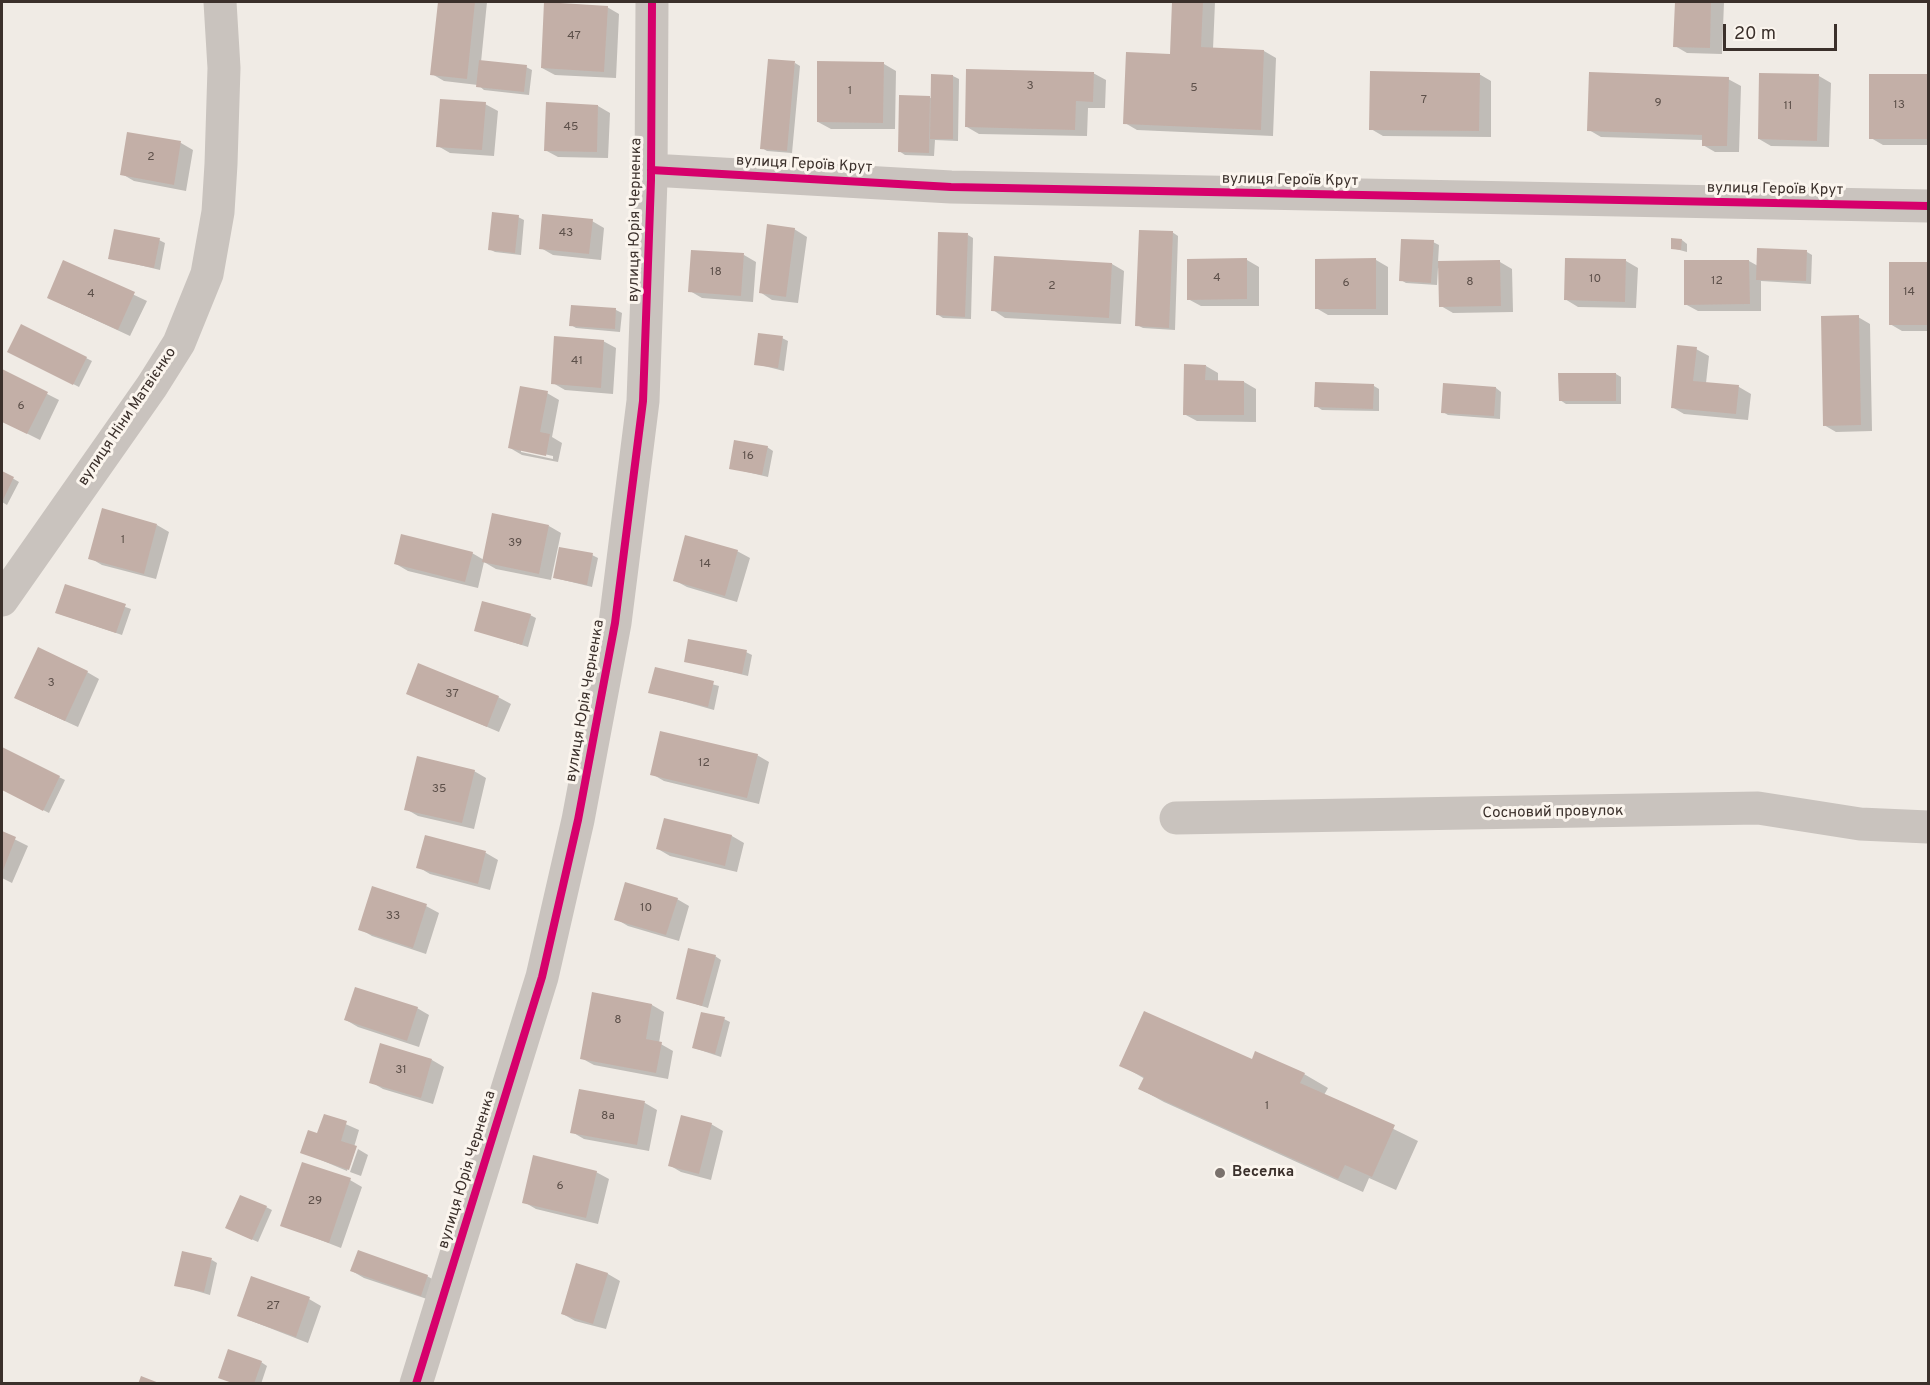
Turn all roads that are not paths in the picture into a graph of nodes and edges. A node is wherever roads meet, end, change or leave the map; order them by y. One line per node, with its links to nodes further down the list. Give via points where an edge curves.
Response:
1 (220, 2): 5 (street, вулиця Ніни Матвієнко, via 224,68 221,164 218,212 207,274 179,343 152,386)
2 (652, 2): 3 (street, вулиця Юрія Черненка)
3 (651, 170): 4 (street, вулиця Героїв Крут, via 951,187); 8 (street, вулиця Юрія Черненка, via 643,400 615,622 580,808 542,977)
4 (1929, 206)
5 (2, 600)
6 (1176, 818): 7 (street, Сосновий провулок, via 1758,808 1860,824)
7 (1929, 827)
8 (416, 1383)

